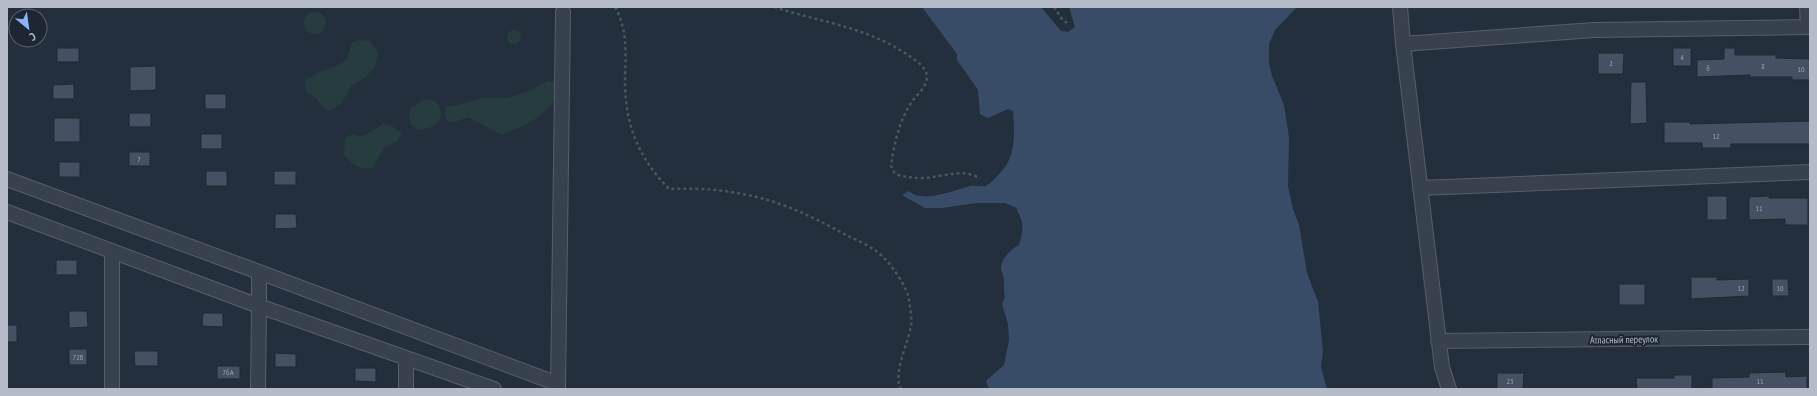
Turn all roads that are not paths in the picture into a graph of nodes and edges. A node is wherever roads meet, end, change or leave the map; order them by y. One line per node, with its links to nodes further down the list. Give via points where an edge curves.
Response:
1 (1400, 7): 5 (street)
2 (1807, 7): 4 (street)
3 (563, 12): 16 (street)
4 (1809, 27): 5 (street, via 1594,30)
5 (1403, 44): 8 (street)
6 (1810, 172): 8 (street)
7 (7, 179): 11 (street)
8 (1420, 188): 14 (street)
9 (7, 212): 10 (street)
10 (112, 251): 12 (street); 17 (street)
11 (259, 272): 12 (street); 16 (street)
12 (259, 306): 15 (street); 18 (street)
13 (1810, 337): 14 (street, Атласный переулок)
14 (1438, 341): 21 (street)
15 (406, 358): 19 (street); 20 (street)
16 (558, 387)
17 (112, 389)
18 (258, 389)
19 (406, 389)
20 (494, 389)
21 (1449, 389)

